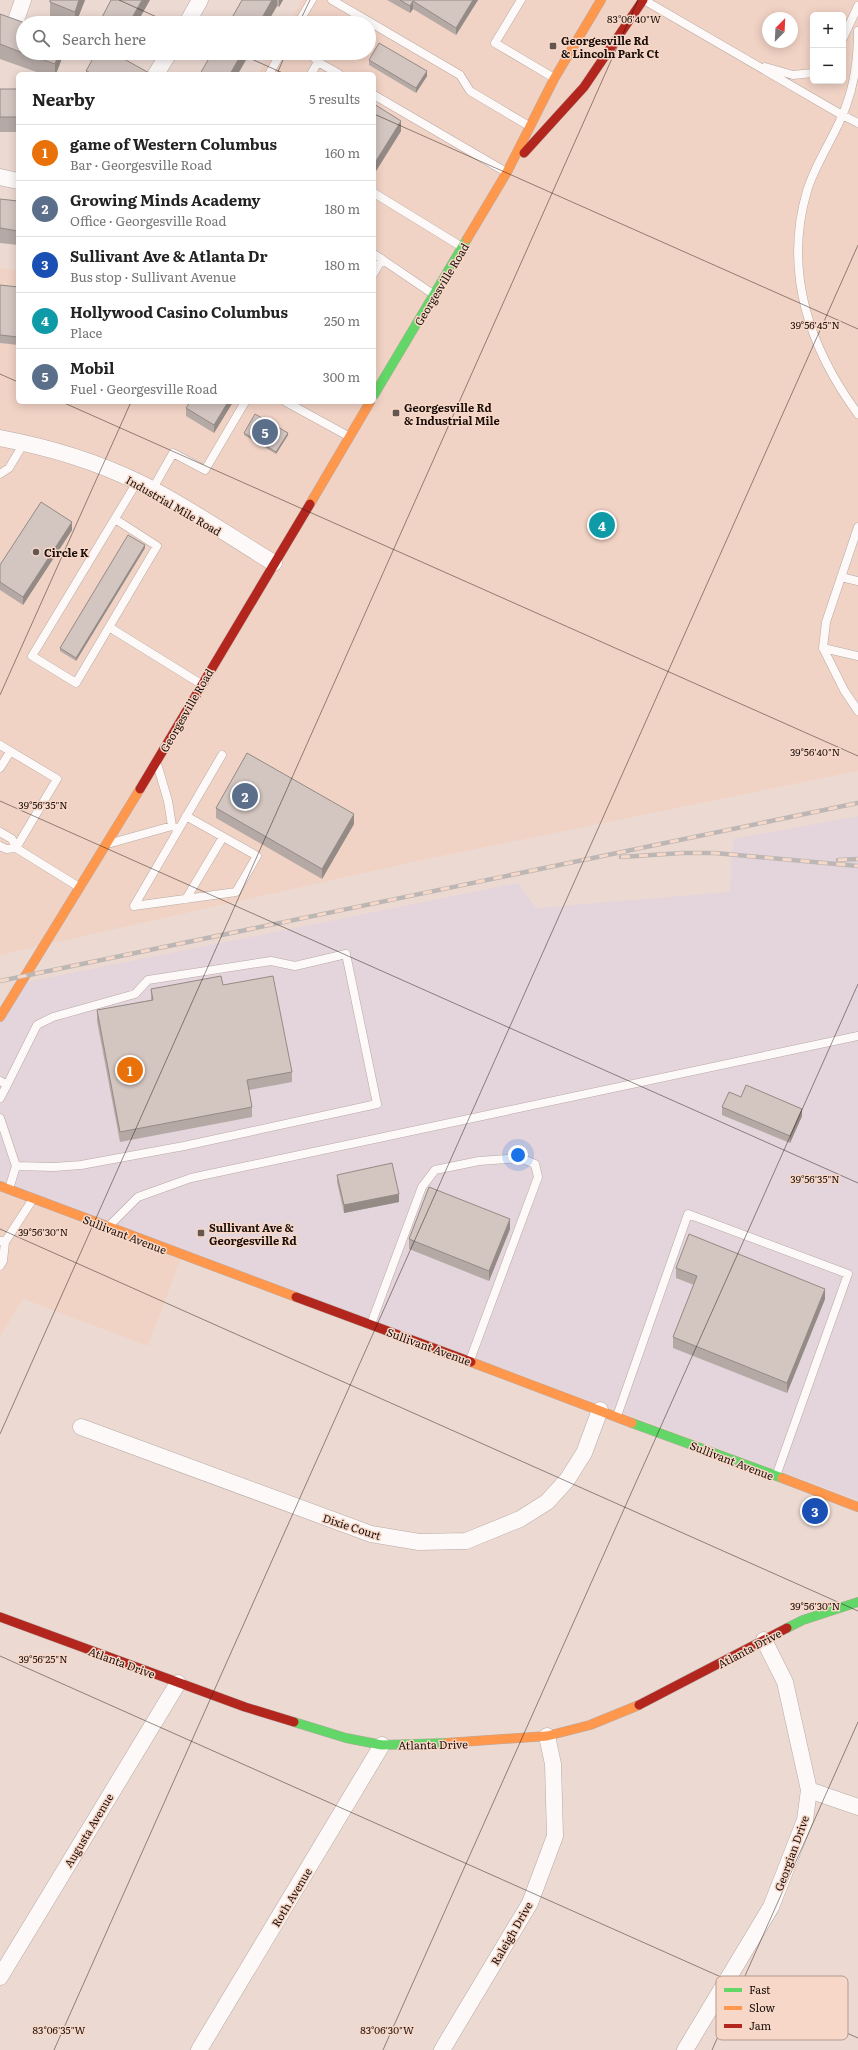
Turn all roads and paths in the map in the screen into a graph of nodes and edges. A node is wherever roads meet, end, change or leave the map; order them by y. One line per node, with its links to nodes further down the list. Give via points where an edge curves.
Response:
1 (23, 0): 10 (street)
2 (200, 0): 11 (street)
3 (312, 0): 12 (lane)
4 (332, 0): 13 (lane)
5 (521, 0): 28 (lane, via 495,43)
6 (601, 0): 28 (main road, Georgesville Road)
7 (644, 0): 22 (lane); 33 (main road, Georgesville Road, via 584,87)
8 (858, 0): 9 (lane)
9 (858, 5): 17 (lane)
10 (17, 16)
11 (191, 16)
12 (302, 16)
13 (359, 16)
14 (16, 20): 15 (street)
15 (15, 23)
16 (376, 26): 32 (lane, via 460,75 470,91)
17 (846, 31)
18 (858, 31): 30 (lane, via 858,58)
19 (165, 60): 23 (street)
20 (277, 60): 24 (lane)
21 (318, 62): 25 (lane); 26 (lane)
22 (755, 65): 27 (lane, via 793,75); 30 (lane)
23 (157, 72)
24 (270, 72)
25 (312, 72)
26 (336, 72)
27 (810, 73)
28 (554, 78): 32 (main road, Georgesville Road)
29 (376, 95): 33 (lane)
30 (842, 115): 31 (lane); 46 (lane, via 807,191 798,254 800,292 811,332 846,398)
31 (858, 123)
32 (530, 126): 33 (main road, Georgesville Road)
33 (507, 172): 37 (main road, Georgesville Road)
34 (0, 178): 35 (street)
35 (16, 180)
36 (376, 194): 37 (lane)
37 (462, 248): 41 (main road, Georgesville Road)
38 (376, 255): 39 (lane)
39 (382, 258): 40 (lane); 41 (lane)
40 (376, 269)
41 (434, 295): 42 (main road, Georgesville Road)
42 (376, 392)
43 (244, 404): 53 (lane, via 205,470 173,453)
44 (290, 404): 47 (lane)
45 (369, 404): 47 (main road, Georgesville Road)
46 (858, 414)
47 (349, 437): 56 (main road, Georgesville Road)
48 (0, 438): 49 (street, Industrial Mile Road)
49 (24, 443): 50 (lane, via 9,468); 51 (street, Industrial Mile Road, via 94,463)
50 (2, 473): 52 (lane)
51 (137, 482): 53 (street, Industrial Mile Road); 54 (lane)
52 (0, 483)
53 (152, 490): 56 (street, Industrial Mile Road)
54 (115, 519): 59 (lane, via 157,546); 59 (lane, via 32,656 76,683)
55 (858, 527): 57 (lane)
56 (274, 563): 62 (main road, Georgesville Road)
57 (841, 578): 58 (lane); 60 (lane, via 826,622)
58 (858, 581)
59 (109, 627): 62 (lane)
60 (823, 648): 61 (lane); 63 (lane, via 844,690)
61 (858, 656)
62 (201, 684): 67 (main road, Georgesville Road)
63 (858, 711)
64 (0, 745): 65 (lane)
65 (10, 752): 68 (lane); 75 (lane, via 57,779)
66 (222, 755): 69 (lane)
67 (157, 761): 70 (lane); 73 (main road, Georgesville Road)
68 (0, 768)
69 (186, 816): 70 (lane); 72 (lane)
70 (175, 828): 73 (lane); 77 (lane, via 134,906)
71 (0, 832): 75 (lane, via 12,839)
72 (223, 837): 77 (lane); 77 (lane, via 256,856 236,892)
73 (107, 844): 76 (main road, Georgesville Road)
74 (0, 846): 75 (lane, via 6,849)
75 (16, 848): 76 (lane)
76 (79, 888): 78 (main road, Georgesville Road)
77 (186, 899)
78 (0, 1017)
79 (858, 1036): 87 (lane, via 191,1178 138,1197)
80 (3, 1083): 81 (lane); 83 (lane, via 36,1025 53,1017 135,994 148,980 271,961 296,966 346,954 377,1104 184,1146 81,1165)
81 (0, 1098)
82 (0, 1118): 83 (lane)
83 (16, 1166): 85 (lane)
84 (0, 1186): 85 (main road, Sullivant Avenue)
85 (9, 1189): 86 (main road, Sullivant Avenue)
86 (33, 1199): 87 (main road, Sullivant Avenue); 88 (lane)
87 (108, 1227): 90 (main road, Sullivant Avenue)
88 (2, 1242): 89 (lane, via 3,1261)
89 (0, 1266)
90 (371, 1325): 91 (main road, Sullivant Avenue); 91 (lane, via 422,1187 435,1170 480,1161 520,1158 535,1164 538,1178)
91 (469, 1362): 92 (main road, Sullivant Avenue)
92 (600, 1410): 93 (main road, Sullivant Avenue); 94 (street, Dixie Court, via 584,1453 567,1480 547,1502 520,1519 466,1541 419,1542 371,1534)
93 (617, 1417): 95 (main road, Sullivant Avenue); 95 (lane, via 688,1214 848,1274)
94 (81, 1427)
95 (776, 1476): 97 (main road, Sullivant Avenue)
96 (858, 1496): 97 (lane)
97 (856, 1506)
98 (858, 1602): 100 (main road, Atlanta Drive, via 803,1620)
99 (0, 1616): 101 (main road, Atlanta Drive)
100 (764, 1640): 102 (main road, Atlanta Drive, via 652,1699 590,1726); 104 (street, Georgian Drive, via 785,1682)
101 (178, 1683): 103 (main road, Atlanta Drive, via 346,1738); 107 (street, Augusta Avenue)
102 (547, 1736): 103 (main road, Atlanta Drive, via 466,1744); 110 (street, Raleigh Drive, via 554,1764 555,1836 530,1903)
103 (382, 1745): 109 (street, Roth Avenue)
104 (809, 1790): 105 (street); 106 (street, Georgian Drive, via 806,1820 771,1907)
105 (858, 1807)
106 (730, 1976)
107 (0, 1977)
108 (716, 1998): 111 (street, Georgian Drive)
109 (199, 2050)
110 (442, 2050)
111 (685, 2050)

